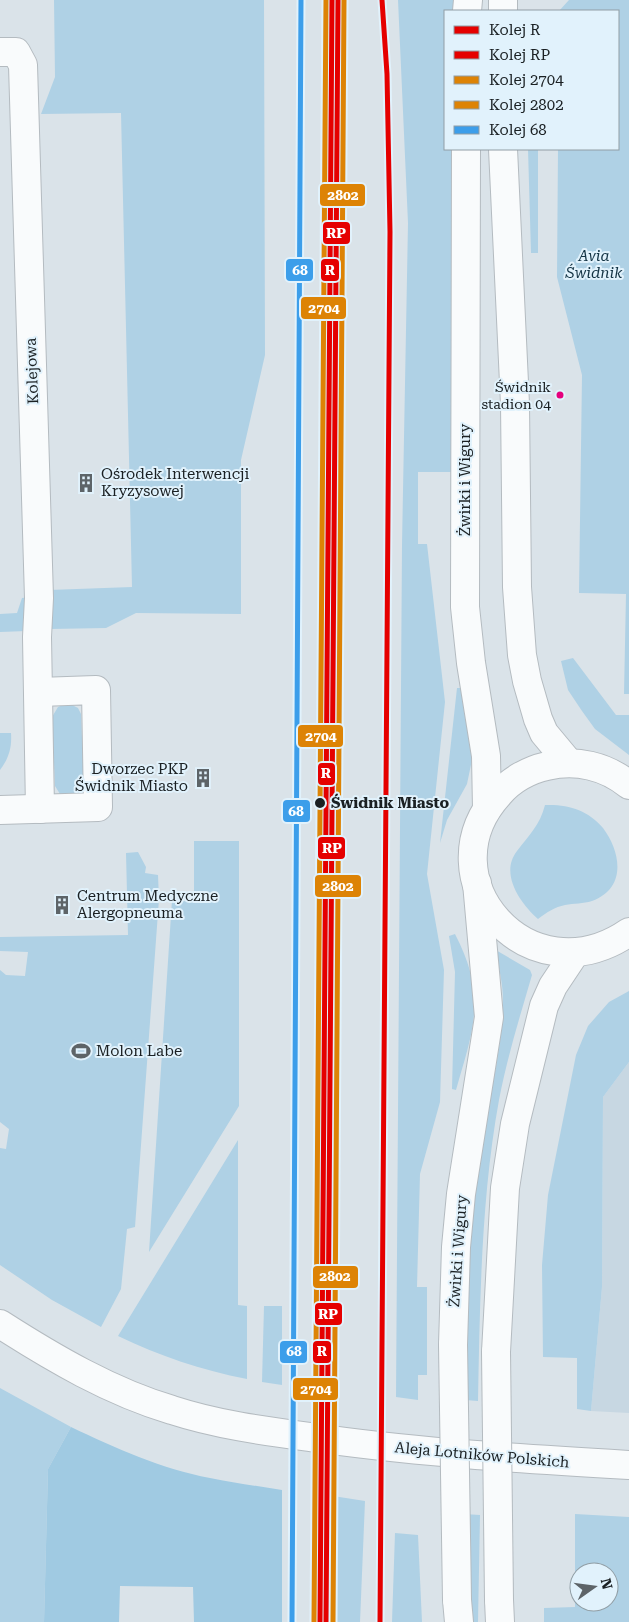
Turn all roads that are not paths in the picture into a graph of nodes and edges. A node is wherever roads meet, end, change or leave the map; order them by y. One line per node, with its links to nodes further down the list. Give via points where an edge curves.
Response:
1 (8, 52): 4 (main road, Kolejowa, via 23,65)
2 (466, 150): 8 (main road, Żwirki i Wigury, via 465,607 470,663 486,756)
3 (503, 150): 5 (main road, via 515,404 516,587 522,655 538,719 544,733)
4 (39, 692): 7 (main road, Kolejowa); 7 (main road, via 96,690 98,807)
5 (568, 763): 6 (main road, via 603,770); 8 (main road, via 544,766 522,775 502,790)
6 (629, 785)
7 (40, 809): 9 (main road)
8 (487, 809): 10 (main road, Żwirki i Wigury, via 475,840)
9 (0, 810)
10 (477, 883): 12 (main road, via 487,907 514,936 537,948); 15 (main road, Żwirki i Wigury, bridge, via 490,1017 461,1194 456,1257)
11 (629, 932): 12 (main road, via 599,949)
12 (576, 953): 16 (main road, bridge, via 553,986 544,1006 515,1124 505,1188 496,1352)
13 (0, 1324): 14 (main road, Aleja Lotników Polskich, via 59,1360 153,1404 194,1417 264,1431 400,1449)
14 (629, 1466)
15 (458, 1611)
16 (500, 1611)

